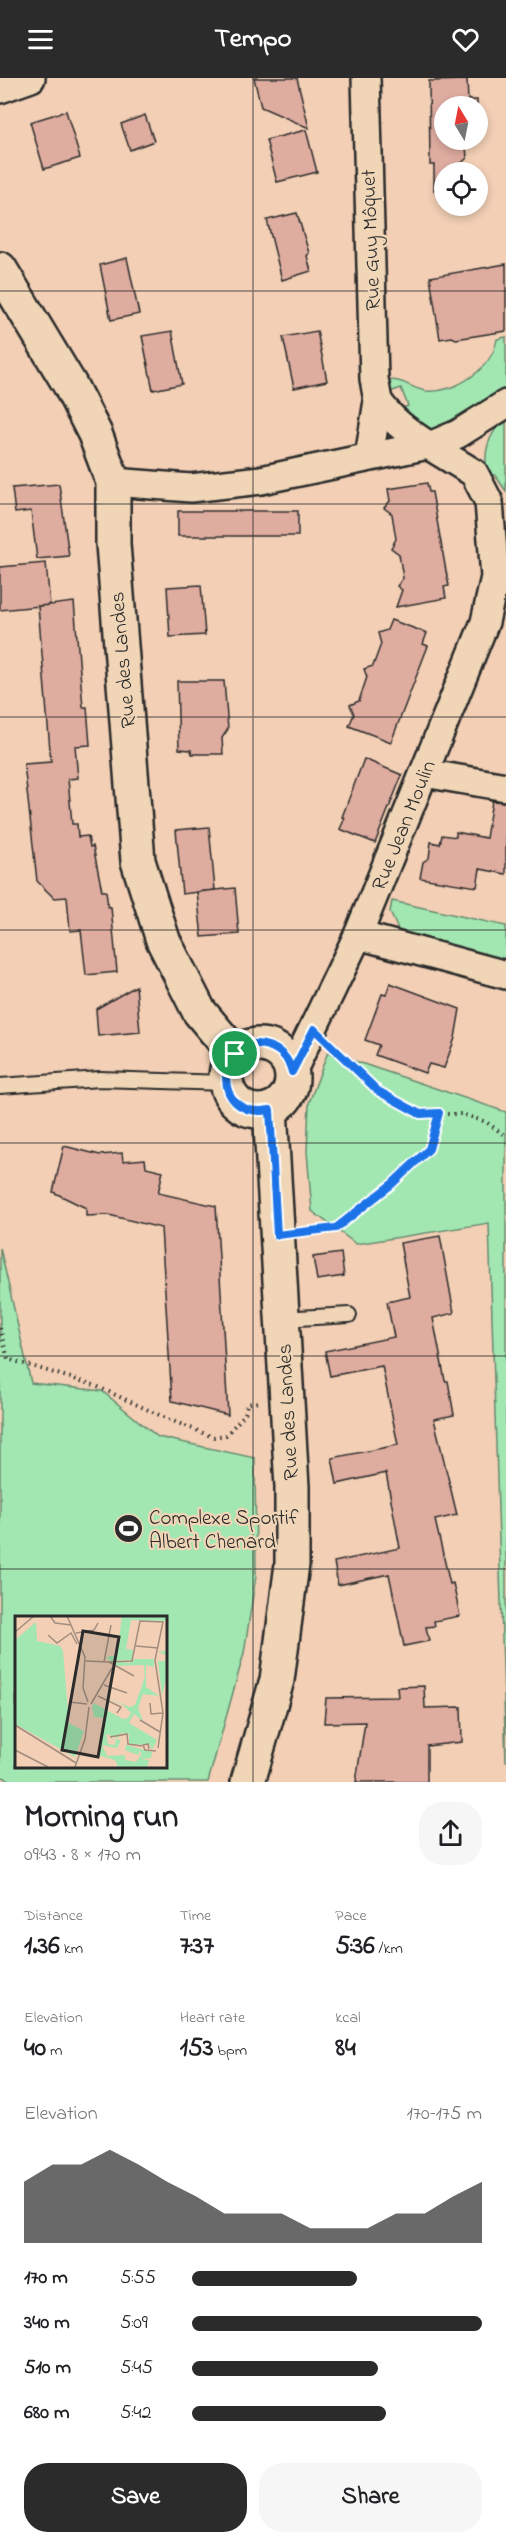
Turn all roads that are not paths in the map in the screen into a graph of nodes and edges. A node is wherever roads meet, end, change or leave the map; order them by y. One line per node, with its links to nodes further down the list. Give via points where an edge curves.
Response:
1 (31, 78): 3 (street)
2 (366, 78): 5 (street, Rue Guy Môquet, via 374,379)
3 (0, 88)
4 (0, 269): 10 (street, Rue des Landes, via 70,385)
5 (378, 401): 7 (street, via 399,426); 8 (street, Rue Guy Môquet)
6 (496, 411): 7 (street, via 458,434); 9 (street, via 481,433)
7 (430, 445): 8 (street); 9 (street, Rue Jean Moulin)
8 (369, 457): 10 (street, via 261,480 190,488)
9 (474, 473): 11 (street, Rue Jean Moulin)
10 (113, 482): 18 (street, Rue des Landes, via 113,544 138,861 163,940)
11 (497, 508): 13 (street, Rue Jean Moulin)
12 (506, 545): 13 (street, Rue Jean Moulin)
13 (496, 571): 14 (street, Rue Jean Moulin, via 485,622)
14 (424, 773): 15 (street); 16 (street, Rue Jean Moulin)
15 (506, 787)
16 (358, 934): 17 (street); 19 (street, Rue Jean Moulin)
17 (506, 975)
18 (230, 1069): 19 (street, via 253,1045 268,1046 284,1056); 20 (lane); 21 (street, via 229,1094 242,1107 259,1112)
19 (292, 1072): 21 (street, via 287,1096)
20 (0, 1086)
21 (270, 1110): 23 (street, Rue des Landes)
22 (349, 1315): 23 (lane)
23 (282, 1319): 24 (street, Rue des Landes, via 292,1487 292,1564 277,1680)
24 (248, 1782)

